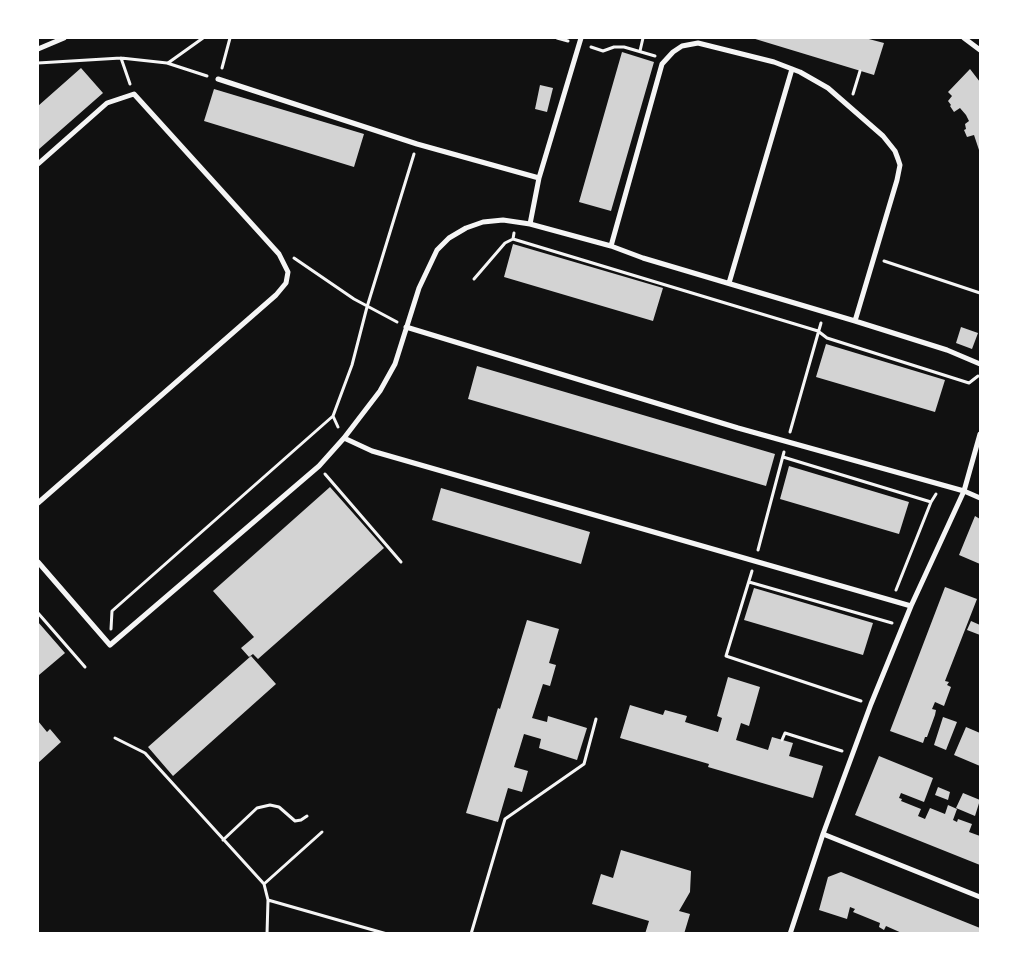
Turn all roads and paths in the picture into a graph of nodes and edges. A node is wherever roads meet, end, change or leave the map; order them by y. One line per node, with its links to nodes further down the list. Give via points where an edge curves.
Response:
1 (64, 38): 8 (street)
2 (204, 38): 14 (path)
3 (230, 38): 17 (path)
4 (581, 38): 7 (street)
5 (643, 38): 10 (path)
6 (964, 38): 9 (street)
7 (579, 44): 10 (path, via 603,51 624,47); 22 (street)
8 (38, 49)
9 (980, 50)
10 (640, 52): 12 (path)
11 (121, 58): 13 (path); 14 (path); 18 (path)
12 (667, 59): 15 (street, via 682,46 698,43); 26 (street, via 662,64)
13 (38, 63)
14 (167, 63): 17 (path)
15 (792, 69): 19 (street, via 828,88); 30 (street)
16 (860, 71): 19 (path)
17 (218, 79): 20 (street)
18 (134, 94): 21 (street, via 108,102); 27 (street)
19 (850, 108): 33 (street, via 891,144 900,165)
20 (417, 144): 22 (street); 32 (path)
21 (38, 164)
22 (539, 178): 24 (street)
23 (517, 222): 24 (street); 25 (path); 34 (street, via 483,222 449,238 437,250 425,273)
24 (530, 224): 26 (street)
25 (513, 239): 29 (path, via 505,243); 35 (path)
26 (611, 246): 30 (street)
27 (279, 254): 32 (path, via 298,259); 48 (street, via 288,272 286,283 276,295)
28 (894, 264): 31 (path)
29 (474, 278)
30 (729, 283): 33 (street)
31 (980, 293)
32 (367, 307): 34 (path); 38 (path, via 352,365)
33 (855, 321): 36 (street, via 947,350)
34 (406, 327): 40 (street, via 396,364); 41 (street)
35 (819, 329): 37 (path, via 827,338 969,383 977,377); 41 (path)
36 (980, 364)
37 (980, 368)
38 (333, 416): 40 (path); 57 (path, via 112,612)
39 (980, 434): 45 (street)
40 (344, 438): 43 (street); 51 (street, via 372,450)
41 (788, 442): 42 (path); 44 (street)
42 (783, 457): 47 (path); 51 (path)
43 (319, 466): 50 (path); 57 (street)
44 (942, 486): 45 (street); 47 (path)
45 (964, 491): 46 (street); 54 (street)
46 (980, 498)
47 (931, 502): 53 (path)
48 (38, 503)
49 (38, 562): 57 (street)
50 (401, 562)
51 (755, 562): 52 (path); 53 (street)
52 (748, 582): 56 (path); 59 (path, via 726,656)
53 (892, 601): 54 (street)
54 (911, 606): 56 (street)
55 (38, 613): 58 (path)
56 (903, 626): 59 (street)
57 (110, 645)
58 (85, 667)
59 (871, 704): 63 (street)
60 (596, 719): 73 (path, via 584,764 505,820)
61 (115, 738): 67 (path, via 145,753)
62 (782, 740): 63 (path, via 785,733)
63 (852, 754): 66 (street)
64 (307, 816): 67 (path, via 295,821 279,807 257,808)
65 (322, 832): 68 (path)
66 (823, 834): 69 (street); 74 (street)
67 (223, 840): 68 (path)
68 (264, 884): 70 (path)
69 (980, 897)
70 (268, 900): 71 (path); 72 (path)
71 (267, 934)
72 (387, 934)
73 (471, 934)
74 (790, 934)

